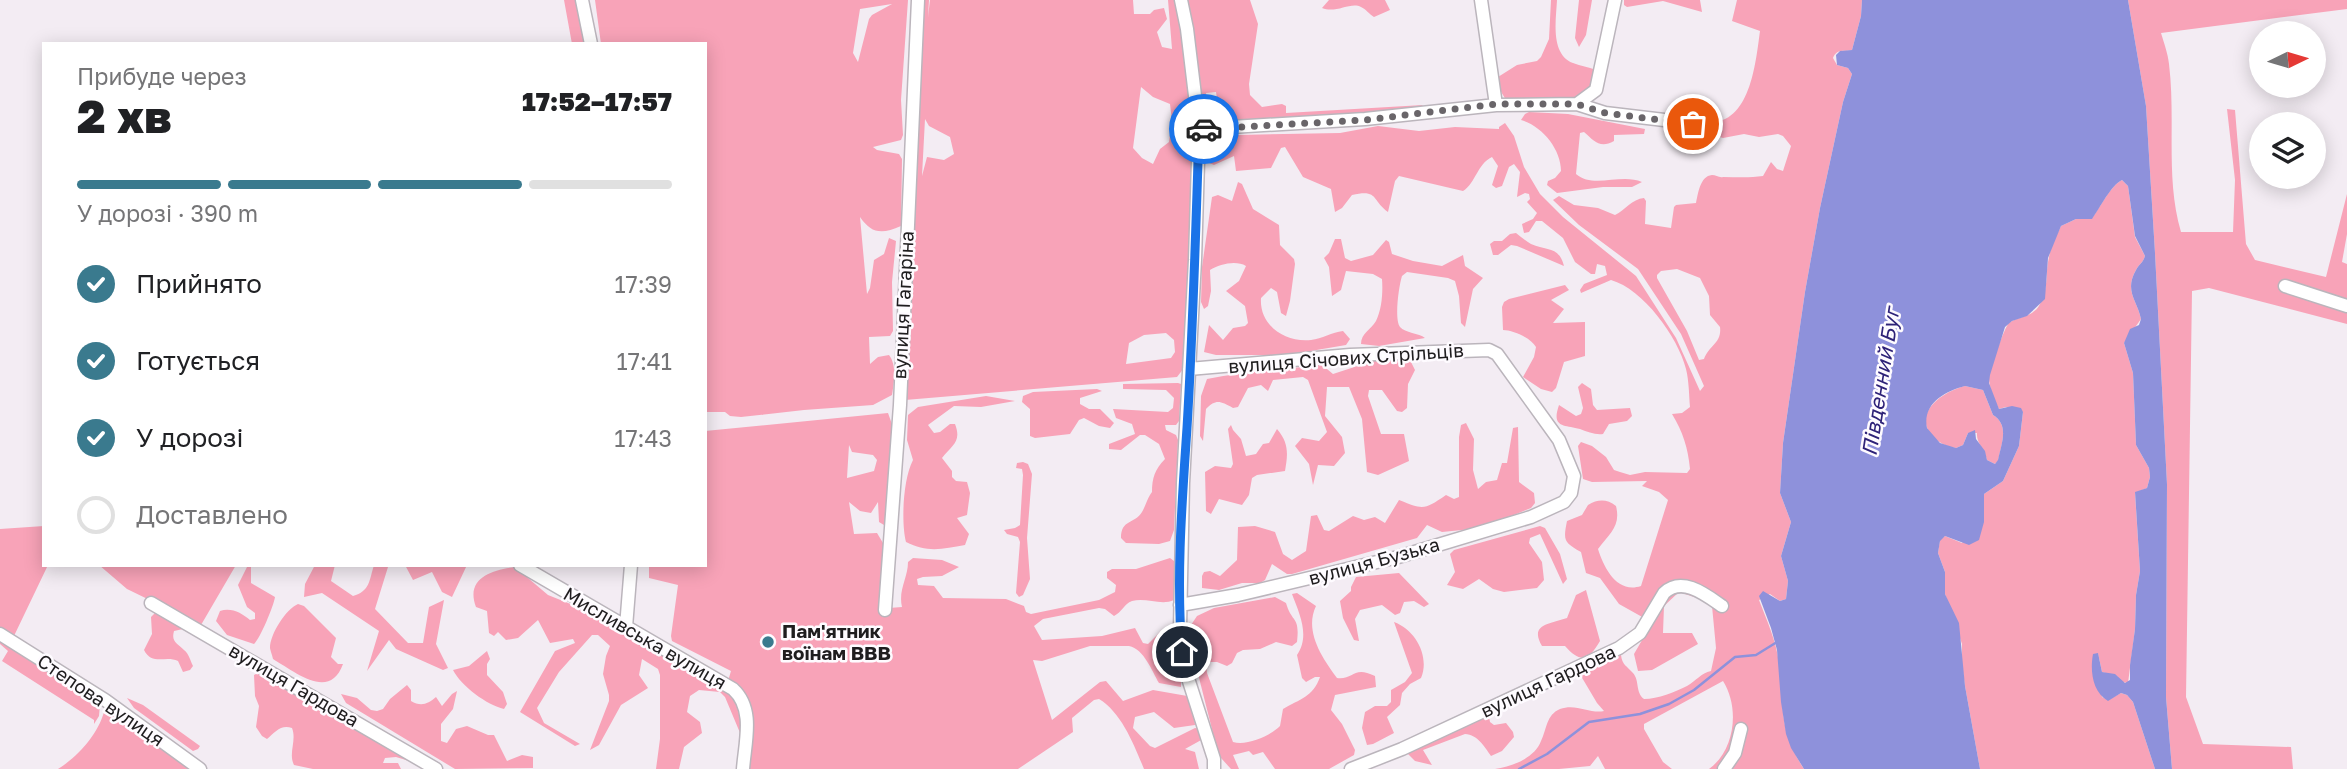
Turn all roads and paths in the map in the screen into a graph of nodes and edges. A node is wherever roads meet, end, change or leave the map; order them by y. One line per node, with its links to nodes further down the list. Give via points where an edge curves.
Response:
1 (582, 0): 6 (street)
2 (918, 0): 20 (street, вулиця Гагаріна, via 900,405)
3 (1181, 0): 10 (street)
4 (1481, 0): 7 (street)
5 (1615, 0): 8 (street, via 1597,86)
6 (591, 42)
7 (1496, 104): 8 (street); 10 (street, via 1365,120)
8 (1577, 104): 9 (street, via 1605,113)
9 (1715, 126)
10 (1199, 129): 13 (street)
11 (2286, 286): 12 (street)
12 (2347, 306)
13 (1189, 369): 14 (street, вулиця Січових Стрільців, via 1350,355 1489,350 1497,354 1559,440 1574,477); 18 (street)
14 (1564, 502): 18 (street, вулиця Бузька, via 1531,517 1398,557)
15 (523, 567): 21 (street, Мисливська вулиця)
16 (631, 567): 21 (street)
17 (151, 603): 26 (street, вулиця Гардова)
18 (1180, 605): 24 (street, via 1182,652)
19 (1722, 606): 28 (street, вулиця Гардова, via 1679,584 1664,593 1640,633 1619,648)
20 (885, 610)
21 (626, 626): 27 (street, Мисливська вулиця, via 727,685 744,700)
22 (0, 634): 25 (street, Степова вулиця, via 105,700)
23 (1741, 729): 29 (street, via 1735,753)
24 (1215, 768)
25 (200, 769)
26 (436, 769)
27 (743, 769)
28 (1351, 769)
29 (1724, 769)

